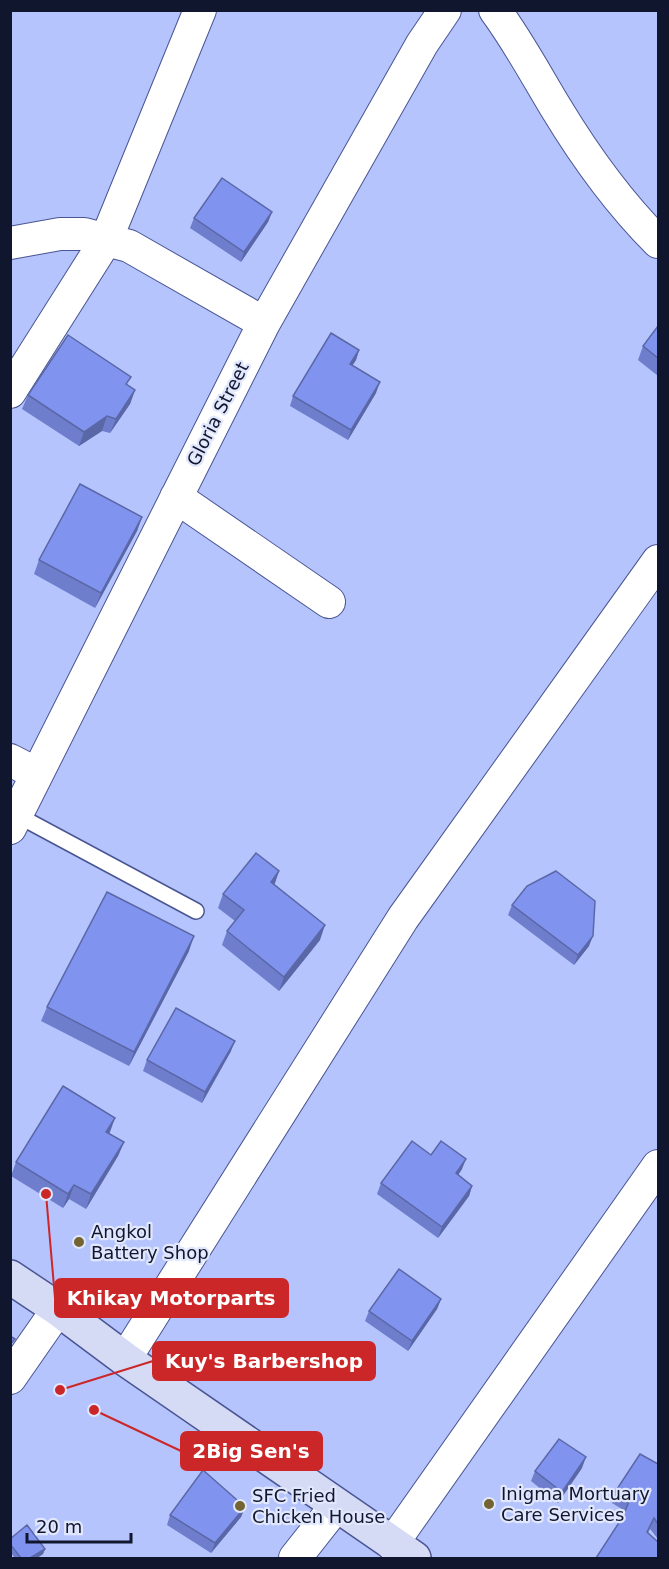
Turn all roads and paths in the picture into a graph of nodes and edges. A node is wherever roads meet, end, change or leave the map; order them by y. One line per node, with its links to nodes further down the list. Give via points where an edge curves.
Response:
1 (200, 10): 4 (street)
2 (445, 10): 7 (street, Gloria Street)
3 (495, 10): 5 (street, via 582,149)
4 (106, 240): 6 (street, via 84,234 60,234); 7 (street, via 129,246); 8 (street)
5 (658, 242)
6 (10, 243)
7 (264, 322): 9 (street, Gloria Street)
8 (10, 392)
9 (176, 497): 11 (street); 12 (street, Gloria Street)
10 (658, 561): 18 (street, via 403,918)
11 (328, 602)
12 (24, 767): 13 (street, Gloria Street)
13 (14, 821): 14 (lane)
14 (196, 911)
15 (658, 1166): 21 (street)
16 (10, 1277): 17 (main road)
17 (58, 1308): 18 (main road); 19 (street)
18 (125, 1359): 20 (main road)
19 (10, 1378)
20 (336, 1506): 21 (main road); 22 (street)
21 (403, 1551)
22 (295, 1558)

